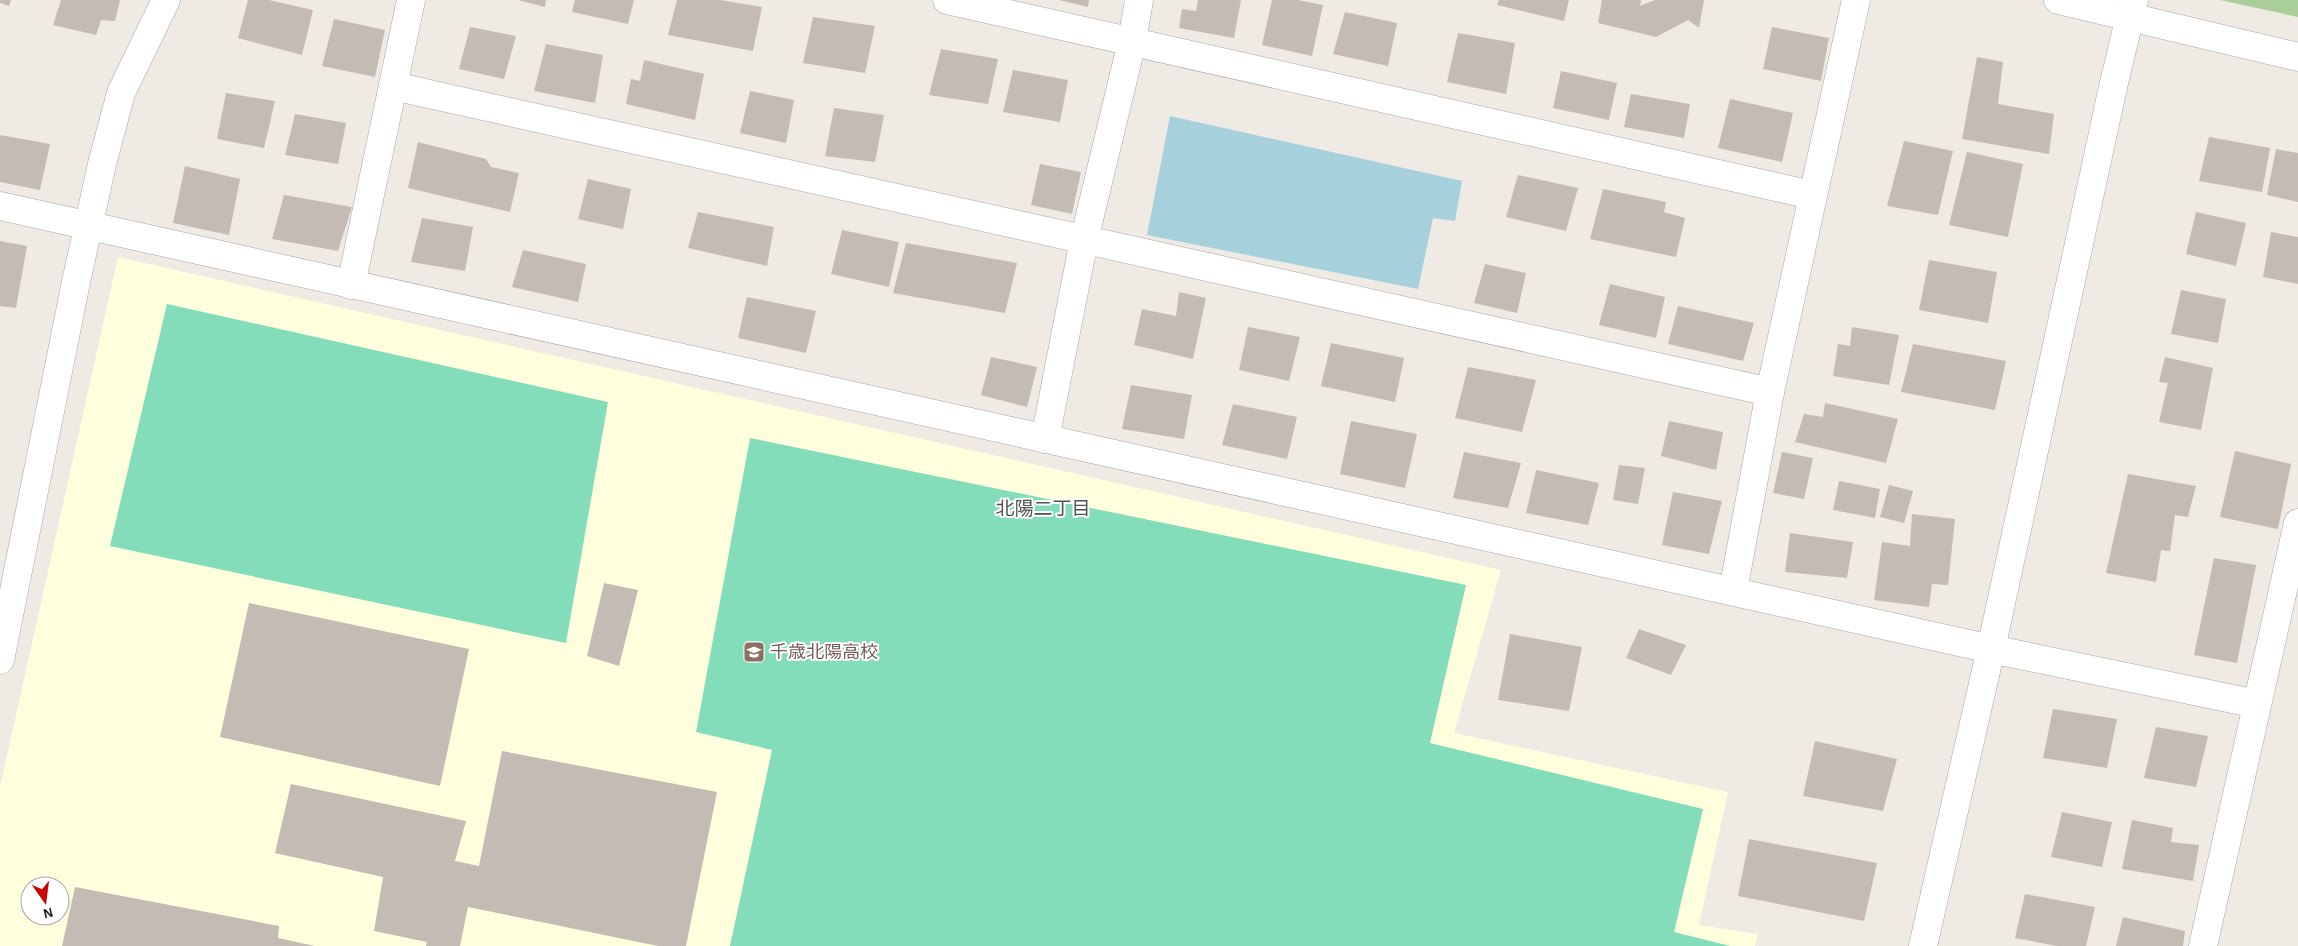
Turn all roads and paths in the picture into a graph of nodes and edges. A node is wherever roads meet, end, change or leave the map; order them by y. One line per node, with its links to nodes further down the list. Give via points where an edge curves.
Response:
1 (166, 0): 13 (street, via 121,93)
2 (411, 0): 10 (street)
3 (947, 0): 8 (street)
4 (1139, 0): 8 (street)
5 (1856, 0): 11 (street)
6 (2058, 0): 7 (street)
7 (2132, 8): 9 (street); 20 (street)
8 (1132, 42): 11 (street); 14 (street)
9 (2298, 56)
10 (393, 86): 14 (street); 15 (street)
11 (1812, 196): 16 (street)
12 (0, 206): 13 (street)
13 (88, 226): 15 (street); 21 (street)
14 (1084, 240): 16 (street); 17 (street)
15 (351, 285): 17 (street)
16 (1770, 392): 19 (street)
17 (1045, 439): 19 (street)
18 (2298, 523): 22 (street)
19 (1733, 591): 20 (street)
20 (1991, 649): 22 (street); 23 (street)
21 (0, 660)
22 (2258, 704): 24 (street)
23 (1923, 946)
24 (2203, 946)

